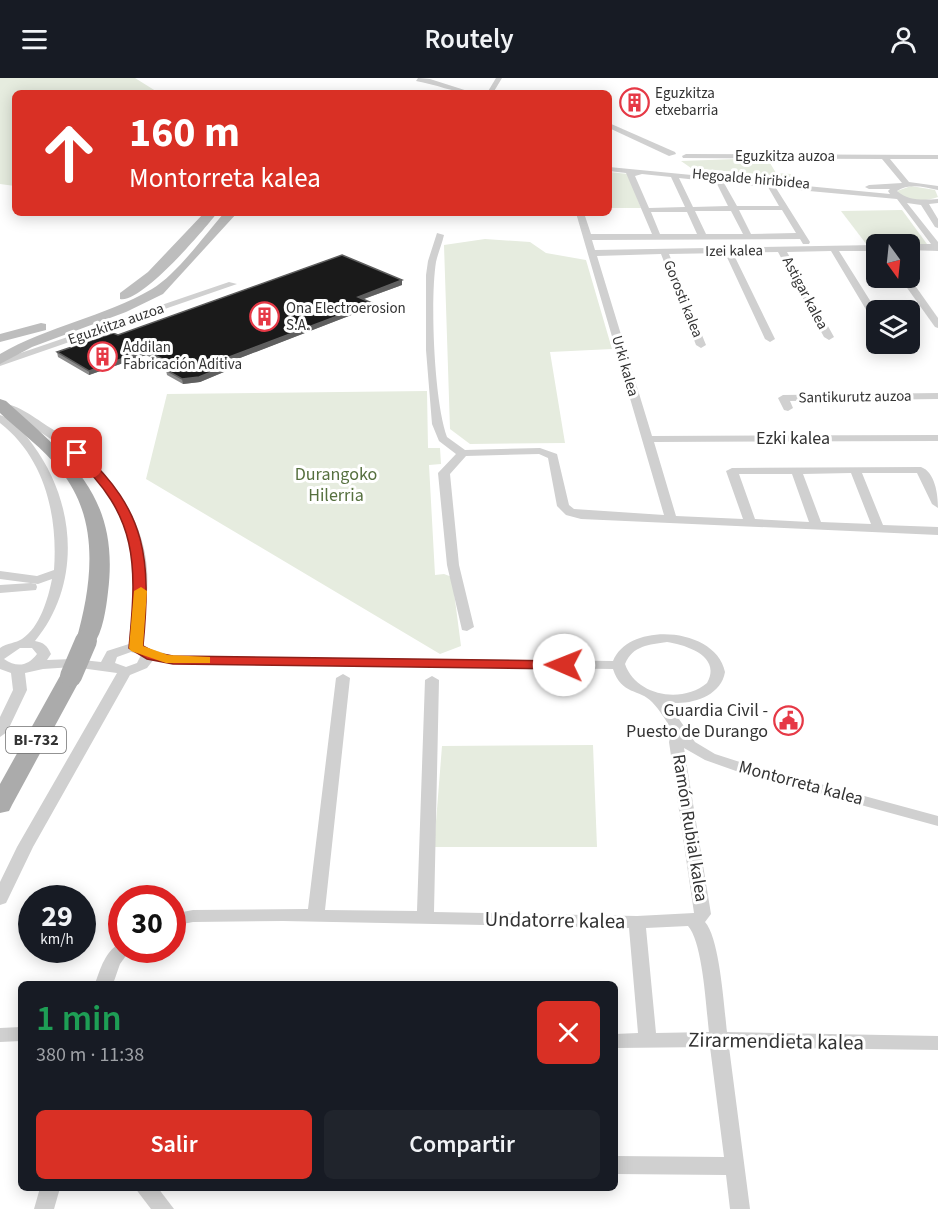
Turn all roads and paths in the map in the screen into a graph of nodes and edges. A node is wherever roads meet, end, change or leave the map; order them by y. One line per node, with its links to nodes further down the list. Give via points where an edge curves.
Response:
1 (419, 82): 2 (street, via 428,80)
2 (461, 90)
3 (612, 126): 4 (street, Eguzkitza auzoa, via 675,158)
4 (883, 156): 5 (street, Eguzkitza auzoa); 10 (street)
5 (938, 157)
6 (612, 166): 11 (street)
7 (612, 166): 13 (street, Hegoalde hiribidea)
8 (675, 178): 9 (street, Hegoalde hiribidea); 18 (street, Hegoalde hiribidea); 28 (street, Hegoalde hiribidea, via 630,173)
9 (720, 182): 11 (street, Hegoalde hiribidea); 16 (street, Hegoalde hiribidea)
10 (907, 184): 12 (street); 13 (street)
11 (771, 186): 13 (street); 17 (street)
12 (938, 188)
13 (898, 194): 15 (street); 31 (street)
14 (938, 201): 15 (street)
15 (923, 202): 23 (street)
16 (736, 208): 17 (street); 18 (street); 25 (street, Hegoalde hiribidea)
17 (784, 208): 26 (street)
18 (692, 209): 19 (street); 29 (street, Hegoalde hiribidea)
19 (652, 210)
20 (208, 216): 44 (main road, via 130,294 74,317)
21 (228, 216): 47 (main road, via 158,291 27,344)
22 (581, 216): 27 (street, Urki kalea)
23 (938, 225)
24 (440, 235): 53 (street, via 431,262 429,326 439,434 444,442)
25 (748, 236): 26 (street); 29 (street)
26 (802, 236): 34 (street)
27 (587, 237): 28 (street); 38 (street, Urki kalea)
28 (657, 237): 29 (street)
29 (703, 237)
30 (920, 247): 31 (street)
31 (938, 247)
32 (833, 248): 33 (street, Izei kalea); 34 (street, Izei kalea); 41 (street)
33 (866, 248)
34 (810, 249): 35 (street, Izei kalea)
35 (781, 250): 36 (street, Izei kalea); 43 (street, Astigar kalea)
36 (728, 251): 37 (street, Izei kalea); 45 (street)
37 (664, 252): 38 (street, Izei kalea); 46 (street, Gorosti kalea)
38 (591, 253): 52 (street, Urki kalea)
39 (232, 284): 47 (street, Eguzkitza auzoa)
40 (912, 288): 42 (street)
41 (866, 302)
42 (938, 325)
43 (829, 337)
44 (0, 338)
45 (770, 339)
46 (701, 345)
47 (0, 361)
48 (938, 396): 49 (street, Santikurutz auzoa, via 783,398)
49 (788, 408)
50 (0, 410): 62 (street, via 38,460 53,492 60,521); 67 (street, via 24,415 77,453 98,472 121,503 140,561); 82 (main road, BI-732, bridge, via 51,452 74,477 93,512 101,553 100,588 72,676)
51 (938, 438): 52 (street, Ezki kalea)
52 (647, 439): 57 (street, Urki kalea)
53 (463, 453): 57 (street, via 547,453 553,456 563,506 570,512); 66 (street, via 444,473 453,565)
54 (855, 470): 55 (street); 56 (street, via 921,470); 60 (street)
55 (796, 471): 58 (street, via 732,471); 59 (street)
56 (938, 504)
57 (670, 519): 58 (street)
58 (750, 522): 59 (street)
59 (816, 525): 60 (street)
60 (878, 528): 61 (street)
61 (938, 531)
62 (58, 573): 63 (street, via 38,580); 65 (street)
63 (5, 575): 64 (street)
64 (0, 588): 65 (street)
65 (56, 590): 70 (street, via 48,618)
66 (467, 627)
67 (141, 650): 69 (street); 71 (street, via 166,659); 75 (street, via 148,660)
68 (43, 651): 69 (street, via 98,655); 70 (street, via 37,645); 73 (street, via 43,658)
69 (117, 651): 75 (street, via 108,662)
70 (5, 655): 74 (street)
71 (196, 660): 72 (street); 75 (street)
72 (617, 665): 78 (street, via 628,685); 79 (street, via 627,648 645,641 667,638 697,645 716,661 720,670 718,680 711,688)
73 (33, 666): 74 (street); 75 (street, via 98,663)
74 (18, 669): 81 (street, via 20,690)
75 (126, 669): 84 (street)
76 (343, 678): 85 (street)
77 (432, 680): 87 (street)
78 (656, 697): 79 (street); 80 (street, Montorreta kalea)
79 (685, 698): 80 (street)
80 (679, 728): 83 (street, Montorreta kalea, via 690,745 724,762); 88 (street, Ramón Rubial kalea, via 676,742 703,914)
81 (0, 732)
82 (0, 805)
83 (938, 821)
84 (0, 898)
85 (316, 916): 86 (street, Undatorre kalea); 87 (street, Undatorre kalea)
86 (186, 917)
87 (425, 918): 89 (street, Undatorre kalea)
88 (691, 921): 89 (street); 94 (street, Ramón Rubial kalea, via 705,938)
89 (637, 922): 93 (street, Undatorre kalea)
90 (112, 963): 91 (street)
91 (105, 981)
92 (618, 1041): 93 (street, Zirarmendieta kalea)
93 (648, 1041): 94 (street, Zirarmendieta kalea)
94 (720, 1041): 95 (street, Zirarmendieta kalea); 97 (street, Ramón Rubial kalea)
95 (938, 1043)
96 (618, 1164): 97 (street)
97 (733, 1166): 102 (street, Ramón Rubial kalea)
98 (49, 1191): 100 (street)
99 (148, 1191): 101 (street)
100 (44, 1209)
101 (164, 1209)
102 (740, 1209)

